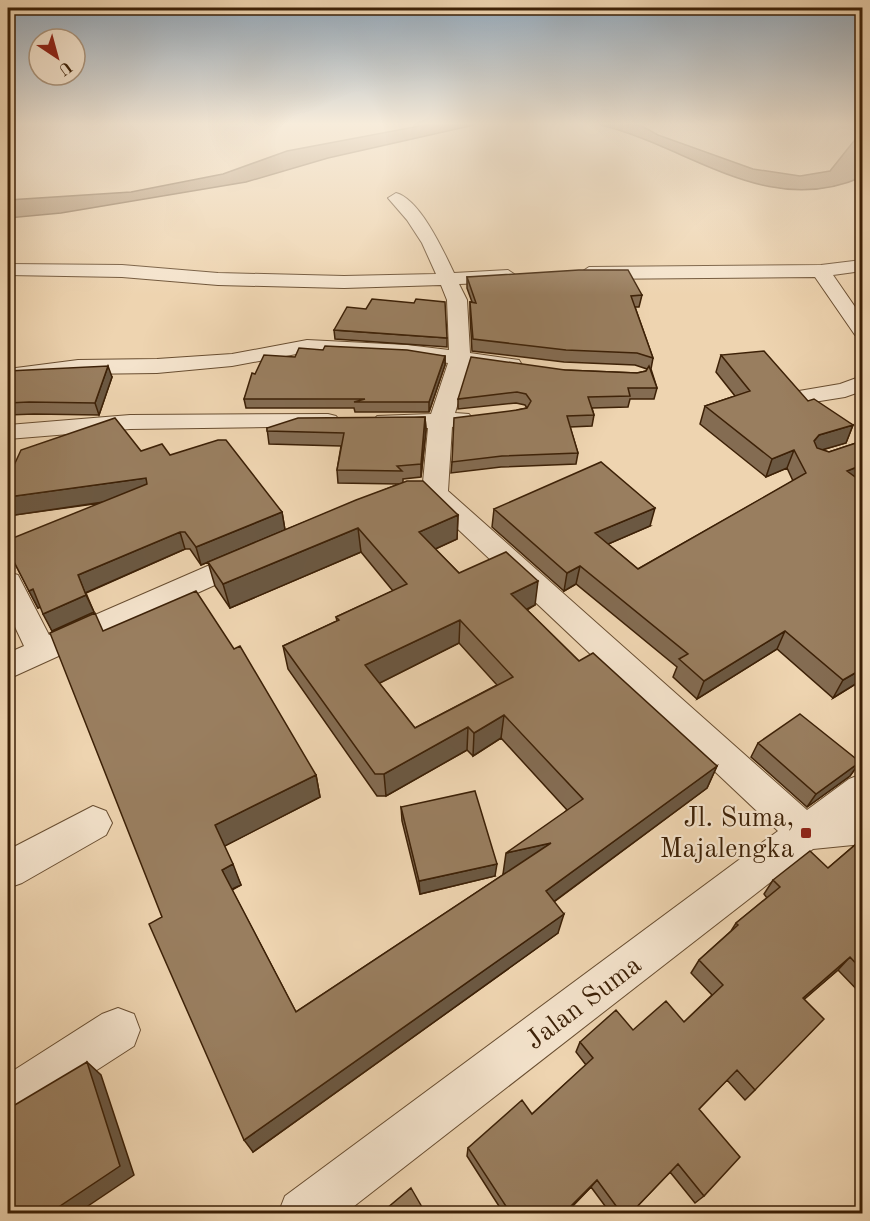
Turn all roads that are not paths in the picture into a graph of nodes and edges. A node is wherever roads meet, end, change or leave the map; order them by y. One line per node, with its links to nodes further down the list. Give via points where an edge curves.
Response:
1 (396, 198): 9 (street, via 431,243)
2 (291, 257): 8 (street)
3 (862, 266): 5 (street)
4 (8, 270): 8 (street)
5 (821, 271): 6 (street); 10 (street)
6 (566, 273)
7 (525, 275): 9 (street)
8 (291, 279): 9 (street)
9 (446, 279): 11 (street, via 457,307)
10 (862, 331)
11 (460, 358): 12 (street); 13 (street, via 307,346 232,360 78,367); 17 (street)
12 (529, 367)
13 (8, 376)
14 (862, 383): 15 (street, via 845,390)
15 (801, 397)
16 (484, 416): 17 (street)
17 (441, 421): 18 (street, via 130,422); 26 (street, via 424,494)
18 (8, 432)
19 (271, 549): 21 (street)
20 (8, 582): 21 (street)
21 (41, 650): 22 (street)
22 (8, 667)
23 (862, 790): 26 (street, Jalan Suma)
24 (93, 824): 27 (street)
25 (862, 831): 26 (street, via 857,827)
26 (806, 833): 30 (street, Jalan Suma)
27 (8, 870)
28 (118, 1030): 29 (street)
29 (8, 1101)
30 (303, 1214)

